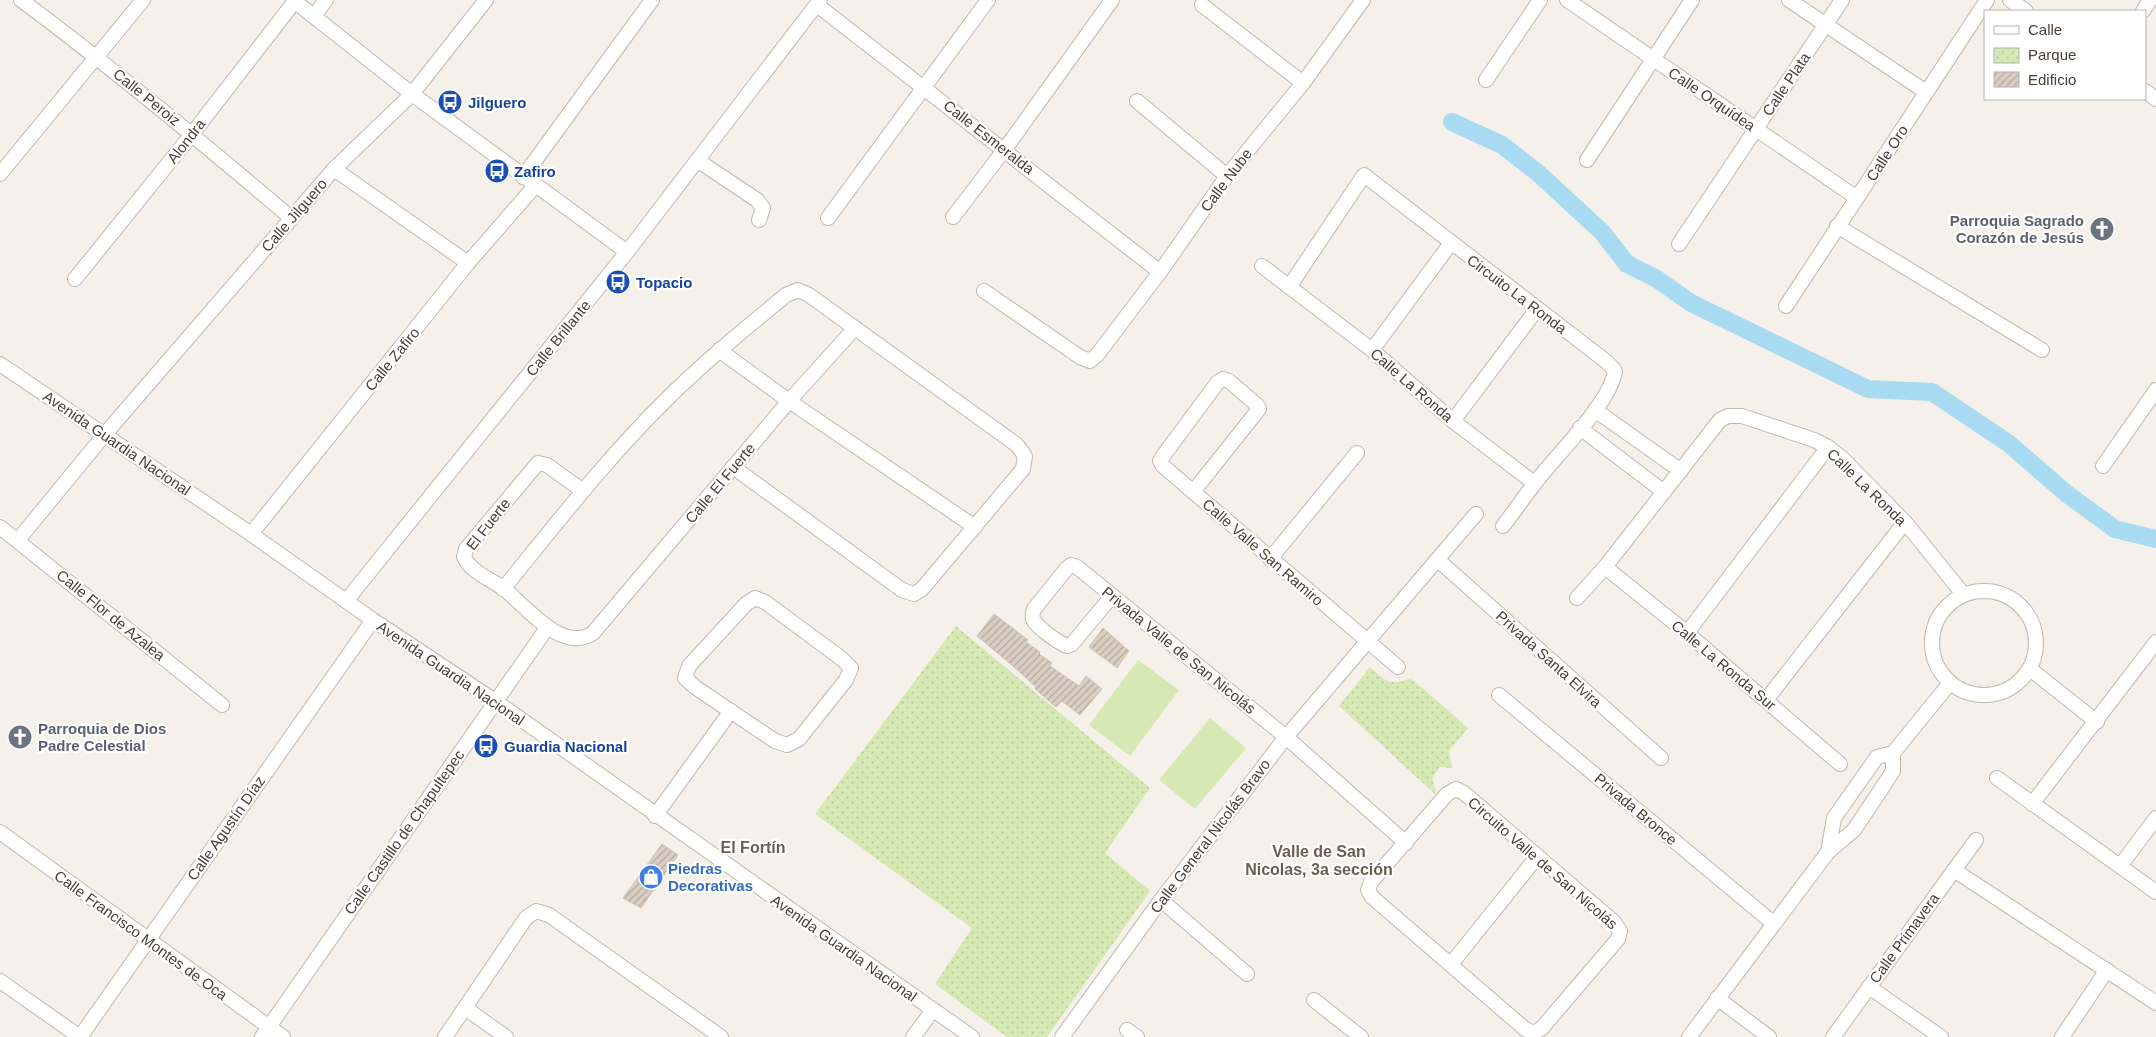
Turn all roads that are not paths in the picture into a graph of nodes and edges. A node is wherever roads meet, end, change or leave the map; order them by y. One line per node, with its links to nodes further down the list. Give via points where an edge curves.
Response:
1 (21, 0): 22 (street, Calle Peroiz)
2 (143, 0): 22 (street)
3 (294, 0): 20 (street); 31 (street, Alondra)
4 (326, 0): 20 (street)
5 (486, 0): 28 (street, Calle Jilguero)
6 (988, 0): 26 (street)
7 (1112, 0): 32 (street)
8 (1363, 0): 25 (street, Calle Nube)
9 (1540, 0): 24 (street)
10 (1567, 0): 23 (street, Calle Orquídea)
11 (1692, 0): 23 (street)
12 (1789, 0): 21 (street)
13 (1842, 0): 21 (street, Calle Plata)
14 (1987, 0): 27 (street, Calle Oro)
15 (2010, 0): 19 (street)
16 (648, 2): 38 (street)
17 (818, 2): 26 (street, Calle Esmeralda); 33 (street, Calle Brillante)
18 (1202, 5): 25 (street)
19 (2025, 10)
20 (314, 16): 28 (street)
21 (1826, 25): 27 (street); 30 (street, Calle Plata)
22 (97, 56): 31 (street, Calle Peroiz); 36 (street)
23 (1653, 59): 30 (street, Calle Orquídea); 34 (street)
24 (1486, 80)
25 (1303, 82): 37 (street, Calle Nube)
26 (924, 87): 32 (street, Calle Esmeralda); 43 (street)
27 (1926, 92): 40 (street, Calle Oro)
28 (412, 94): 35 (street, Calle Jilguero); 38 (street)
29 (1137, 101): 37 (street)
30 (1756, 129): 40 (street, Calle Orquídea); 47 (street, Calle Plata)
31 (192, 134): 42 (street, Calle Peroiz); 52 (street, Alondra)
32 (1005, 149): 41 (street); 51 (street, Calle Esmeralda)
33 (697, 160): 44 (street, via 757,200 763,208); 48 (street, Calle Brillante)
34 (1587, 160)
35 (334, 169): 42 (street, Calle Jilguero); 49 (street)
36 (0, 174)
37 (1227, 176): 51 (street, Calle Nube)
38 (523, 177): 39 (street)
39 (535, 186): 48 (street); 49 (street, Calle Zafiro)
40 (1857, 198): 45 (street, Calle Oro)
41 (953, 217)
42 (291, 218): 67 (street, Calle Jilguero)
43 (828, 218)
44 (759, 220)
45 (1838, 226): 55 (street, Calle Oro); 60 (street)
46 (1451, 244): 53 (street, Circuito La Ronda, via 1364,175); 56 (street, Circuito La Ronda); 59 (street)
47 (1679, 244)
48 (627, 252): 91 (street, Calle Brillante)
49 (468, 263): 82 (street, Calle Zafiro)
50 (1262, 266): 53 (street, Calle La Ronda)
51 (1160, 272): 54 (street, Calle Nube, via 1098,355 1090,361)
52 (75, 279)
53 (1289, 287): 59 (street, Calle La Ronda)
54 (984, 290)
55 (1786, 306)
56 (1537, 309): 64 (street, Circuito La Ronda, via 1615,371 1613,381); 65 (street)
57 (854, 328): 58 (street, via 798,290 786,295); 63 (street, Calle El Fuerte); 81 (street, via 1017,445 1026,456 1023,469)
58 (719, 350): 63 (street); 74 (street, via 665,401)
59 (1372, 350): 65 (street, Calle La Ronda)
60 (2042, 350)
61 (0, 364): 67 (street, Avenida Guardia Nacional)
62 (2156, 390): 70 (street)
63 (789, 401): 71 (street, Calle El Fuerte); 81 (street)
64 (1595, 410): 66 (street, Circuito La Ronda); 72 (street)
65 (1453, 421): 73 (street, Calle La Ronda)
66 (1580, 428): 73 (street); 76 (street)
67 (105, 434): 82 (street, Avenida Guardia Nacional); 83 (street, Calle Jilguero)
68 (1828, 447): 72 (street, Calle La Ronda, via 1742,416 1728,416 1720,420); 78 (street, Calle La Ronda); 94 (street)
69 (1357, 453): 84 (street)
70 (2103, 466)
71 (733, 467): 81 (street, via 902,590 914,594 922,589); 95 (street, Calle El Fuerte, via 594,633)
72 (1680, 470): 76 (street, Calle La Ronda)
73 (1534, 483): 79 (street)
74 (583, 491): 87 (street); 87 (street, El Fuerte, via 547,465 538,463 532,468 466,549 464,557 467,565)
75 (1193, 492): 75 (street, Calle Valle San Ramiro, via 1160,461 1223,379 1259,409); 84 (street, Calle Valle San Ramiro)
76 (1664, 492): 86 (street, Calle La Ronda)
77 (1476, 514): 85 (street, Calle General Nicolás Bravo)
78 (1906, 522): 88 (street, Calle La Ronda); 102 (street)
79 (1503, 526)
80 (0, 527): 83 (street, Calle Flor de Azalea)
81 (975, 527)
82 (251, 534): 91 (street, Avenida Guardia Nacional)
83 (18, 540): 104 (street, Calle Flor de Azalea)
84 (1270, 559): 97 (street, Calle Valle San Ramiro)
85 (1438, 560): 97 (street, Calle General Nicolás Bravo); 109 (street, Privada Santa Elvira)
86 (1605, 568): 90 (street, Calle La Ronda); 94 (street, Calle La Ronda Sur)
87 (503, 588): 93 (street, El Fuerte)
88 (1963, 594): 99 (street, via 1995,592 2011,598 2023,608 2037,637 2036,654); 100 (street, via 1948,604 1932,635 1933,653 1939,669)
89 (1112, 596): 89 (street, Privada Valle de San Nicolás, via 1067,646 1033,621 1032,615 1040,602 1071,565); 107 (street, Privada Valle de San Nicolás)
90 (1577, 598)
91 (346, 601): 92 (street, Avenida Guardia Nacional)
92 (373, 620): 103 (street, Avenida Guardia Nacional); 127 (street, Calle Agustín Díaz)
93 (548, 628): 95 (street, El Fuerte, via 573,638); 103 (street, Calle Castillo de Chapultepec)
94 (1687, 633): 102 (street, Calle La Ronda Sur)
95 (585, 638)
96 (2156, 642): 106 (street)
97 (1368, 643): 98 (street, Calle Valle San Ramiro); 107 (street, Calle General Nicolás Bravo)
98 (1398, 667)
99 (2030, 669): 100 (street, via 2018,683 2002,692 1984,695 1966,692); 106 (street)
100 (1950, 683): 108 (street)
101 (1499, 695): 126 (street, Privada Bronce)
102 (1766, 700): 110 (street, Calle La Ronda Sur)
103 (495, 701): 115 (street, Avenida Guardia Nacional); 138 (street, Calle Castillo de Chapultepec)
104 (222, 705)
105 (732, 711): 105 (street, via 685,678 689,666 755,598 765,602 851,668 846,680 799,739 787,745 775,741); 115 (street)
106 (2097, 722): 114 (street)
107 (1286, 737): 119 (street); 125 (street, Calle General Nicolás Bravo)
108 (1893, 753): 112 (street, via 1877,757); 113 (street, via 1893,771)
109 (1661, 758)
110 (1840, 764)
111 (1997, 778): 114 (street)
112 (1862, 779): 113 (street); 120 (street, via 1834,818)
113 (1880, 791): 120 (street, via 1854,830)
114 (2032, 804): 122 (street)
115 (655, 816): 137 (street, Avenida Guardia Nacional)
116 (2156, 818): 122 (street)
117 (0, 832): 127 (street, Calle Francisco Montes de Oca)
118 (1976, 840): 123 (street, Calle Primavera)
119 (1406, 843): 121 (street, Circuito Valle de San Nicolás, via 1447,794 1456,789); 128 (street, Circuito Valle de San Nicolás, via 1371,882 1368,890 1372,897)
120 (1828, 852): 126 (street)
121 (1537, 857): 128 (street); 128 (street, Circuito Valle de San Nicolás, via 1614,922 1620,931 1618,939 1542,1028 1534,1033 1525,1029)
122 (2120, 866): 124 (street)
123 (1954, 870): 129 (street); 132 (street, Calle Primavera)
124 (2156, 892)
125 (1161, 900): 130 (street); 147 (street, Calle General Nicolás Bravo)
126 (1773, 923): 133 (street)
127 (148, 940): 138 (street, Calle Francisco Montes de Oca); 140 (street, Calle Agustín Díaz)
128 (1451, 964)
129 (2107, 970): 135 (street); 152 (street)
130 (1247, 974)
131 (0, 981): 140 (street)
132 (1868, 987): 150 (street, Calle Primavera); 151 (street)
133 (1717, 998): 148 (street); 149 (street)
134 (1314, 1000): 139 (street)
135 (2156, 1003)
136 (464, 1008): 142 (street); 143 (street); 144 (street, via 526,918 536,911 549,915)
137 (933, 1010): 145 (street); 146 (street, Avenida Guardia Nacional)
138 (265, 1032): 141 (street, Calle Francisco Montes de Oca)
139 (1354, 1035)
140 (80, 1037)
141 (283, 1037)
142 (445, 1037)
143 (506, 1037)
144 (721, 1037)
145 (913, 1037)
146 (972, 1037)
147 (1062, 1037)
148 (1689, 1037)
149 (1769, 1037)
150 (1833, 1037)
151 (1941, 1037)
152 (2062, 1037)

